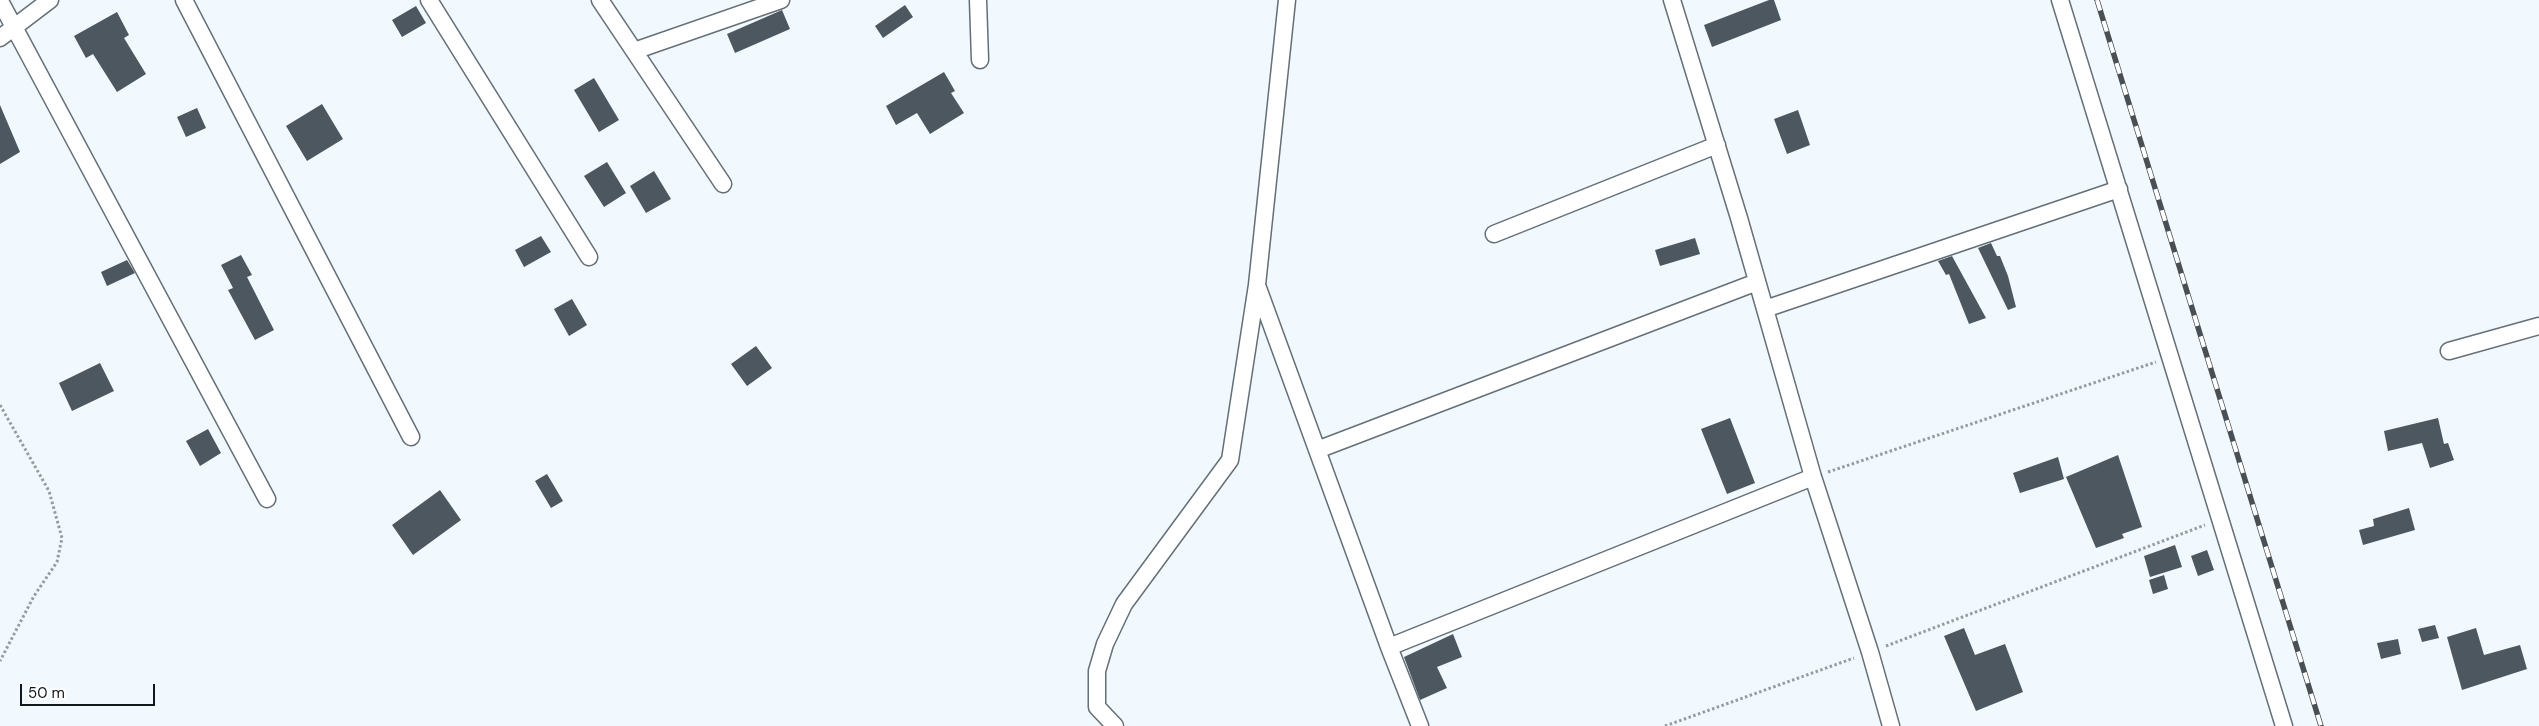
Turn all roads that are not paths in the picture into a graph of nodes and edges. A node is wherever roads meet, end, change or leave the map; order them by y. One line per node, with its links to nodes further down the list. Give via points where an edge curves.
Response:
1 (50, 0): 11 (street)
2 (184, 0): 25 (street)
3 (429, 0): 19 (street)
4 (600, 0): 13 (street)
5 (782, 0): 13 (street)
6 (978, 0): 14 (street)
7 (1287, 0): 21 (street)
8 (1672, 0): 15 (street)
9 (2060, 0): 17 (street)
10 (0, 2): 11 (street)
11 (14, 28): 12 (street); 28 (street)
12 (0, 38)
13 (634, 51): 16 (street)
14 (980, 60)
15 (1717, 145): 18 (street); 20 (street)
16 (724, 184)
17 (2119, 189): 22 (street); 33 (street)
18 (1494, 234)
19 (588, 257)
20 (1757, 282): 22 (street); 26 (street)
21 (1257, 286): 26 (street); 30 (street, via 1230,460 1124,604 1105,644 1097,671 1097,708)
22 (1765, 309): 27 (street)
23 (2539, 326): 24 (street)
24 (2449, 352)
25 (411, 437)
26 (1317, 450): 29 (street)
27 (1813, 477): 29 (street); 32 (street)
28 (267, 499)
29 (1389, 647): 31 (street)
30 (1115, 726)
31 (1420, 726)
32 (1891, 726)
33 (2284, 726)

